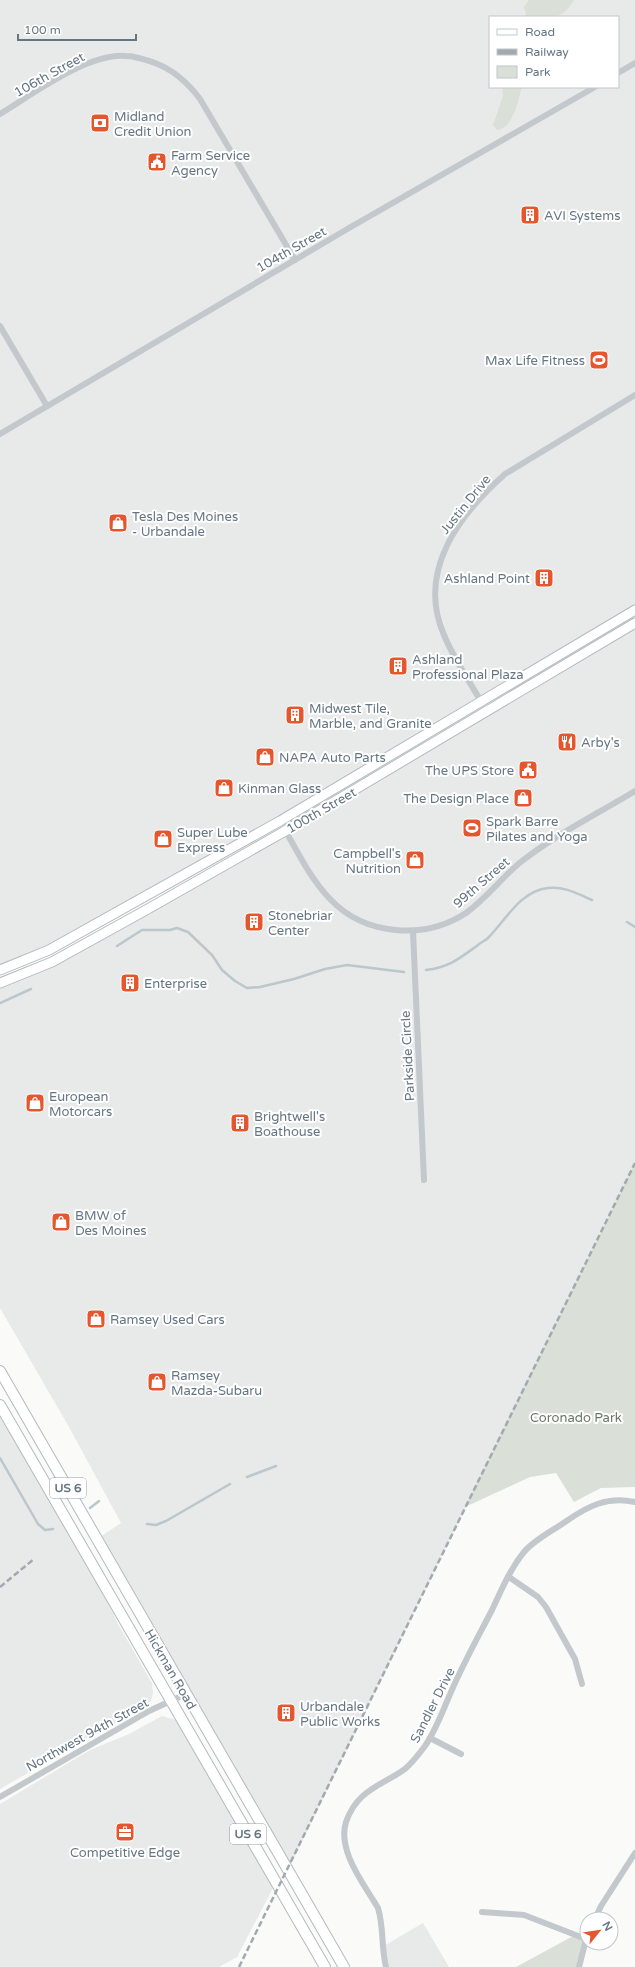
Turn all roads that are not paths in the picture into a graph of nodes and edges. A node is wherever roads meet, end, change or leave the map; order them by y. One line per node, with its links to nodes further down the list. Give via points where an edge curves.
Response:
1 (635, 63): 2 (street)
2 (619, 72)
3 (593, 88): 5 (street, 104th Street)
4 (0, 114): 5 (street, 106th Street, via 89,62 125,55 164,67 181,77 193,90)
5 (295, 260): 8 (street, 104th Street)
6 (0, 326): 8 (street)
7 (635, 395): 12 (street, Justin Drive, via 505,474 492,485 460,524 443,551 435,592 439,621 450,647)
8 (47, 406): 9 (street, 104th Street)
9 (0, 434)
10 (635, 610): 12 (main road, 100th Street)
11 (635, 623): 13 (main road, 100th Street)
12 (482, 701): 13 (street, Justin Drive); 15 (main road, 100th Street)
13 (487, 712): 16 (main road, 100th Street)
14 (635, 791): 17 (street, 99th Street, via 539,848 466,912 441,925)
15 (280, 820): 16 (street, 99th Street); 18 (main road, 100th Street, via 49,950)
16 (286, 831): 17 (street, 99th Street, via 318,886 342,910 366,924); 19 (main road, 100th Street, via 52,962)
17 (413, 931): 20 (street, Parkside Circle)
18 (0, 970)
19 (0, 983)
20 (424, 1180)
21 (0, 1370): 26 (main road, Hickman Road / US 6)
22 (0, 1405): 27 (main road, Hickman Road / US 6)
23 (635, 1502): 24 (street, Sandler Drive, via 609,1500 584,1509 525,1551)
24 (508, 1577): 25 (street, via 538,1597 546,1607 575,1659); 28 (street, Sandler Drive, via 452,1688)
25 (582, 1684)
26 (186, 1694): 27 (street, Northwest 94th Street); 37 (main road, Hickman Road / US 6)
27 (172, 1701): 30 (street, Northwest 94th Street, via 149,1711); 36 (main road, Hickman Road / US 6)
28 (430, 1738): 29 (street); 38 (street, Sandler Drive, via 415,1760 405,1769 374,1786 360,1798 352,1808 346,1824 345,1840 349,1856 378,1908)
29 (461, 1754)
30 (0, 1797)
31 (635, 1853): 32 (street)
32 (599, 1911)
33 (482, 1912): 34 (street, via 524,1915)
34 (579, 1935)
35 (583, 1951): 39 (street)
36 (325, 1967)
37 (344, 1967)
38 (386, 1967)
39 (579, 1967)

